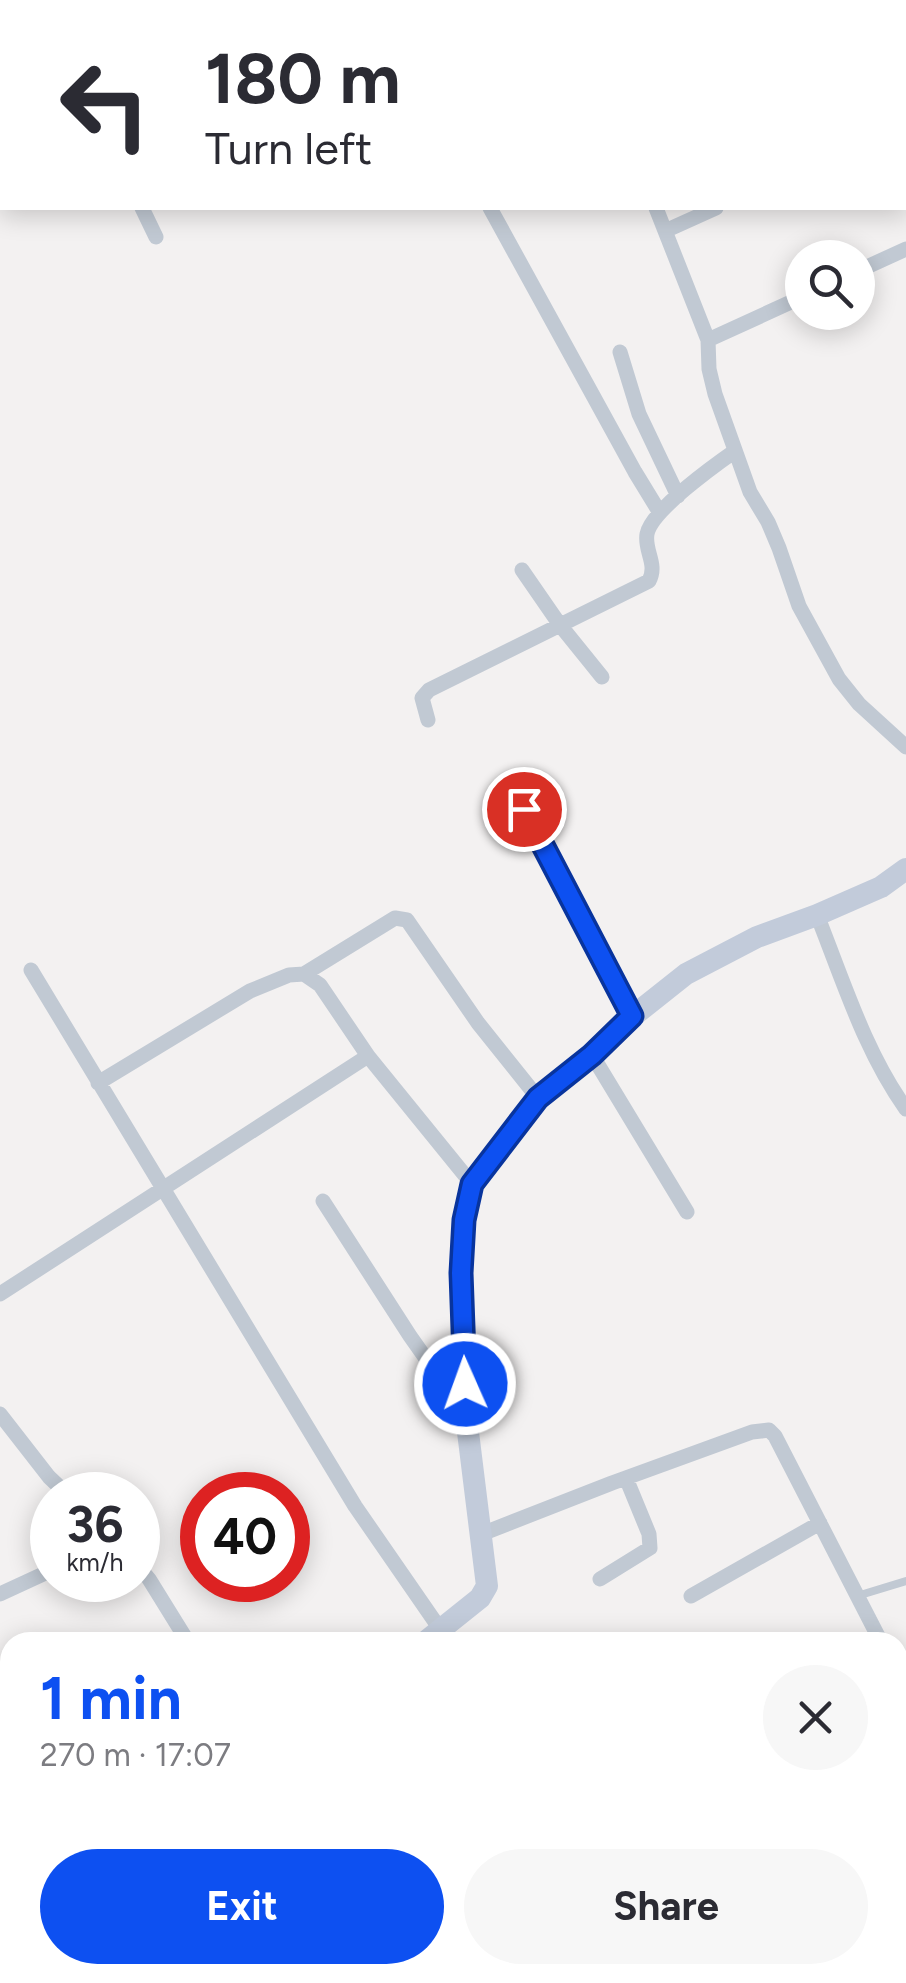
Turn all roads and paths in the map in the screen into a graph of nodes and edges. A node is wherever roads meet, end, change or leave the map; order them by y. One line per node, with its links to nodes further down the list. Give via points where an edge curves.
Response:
1 (143, 210): 6 (street)
2 (491, 210): 14 (street)
3 (657, 210): 5 (street)
4 (712, 210): 5 (street)
5 (665, 231): 10 (street)
6 (156, 237)
7 (906, 249): 8 (street)
8 (875, 264)
9 (785, 305): 10 (street)
10 (708, 340): 12 (street, via 715,394)
11 (620, 352): 13 (street, via 639,414)
12 (735, 451): 13 (street); 19 (street, via 819,646 859,704)
13 (678, 496): 14 (street)
14 (660, 513): 16 (street, via 646,538 653,576)
15 (522, 570): 16 (street)
16 (560, 625): 17 (street); 18 (street, via 424,693)
17 (602, 677)
18 (428, 720)
19 (906, 748)
20 (524, 809): 25 (lane)
21 (906, 869): 22 (street)
22 (816, 916): 25 (street, via 686,974); 30 (street, via 874,1054)
23 (31, 970): 28 (street)
24 (304, 974): 27 (street, via 320,985); 28 (street, via 250,991); 29 (street, via 395,918 408,920)
25 (632, 1016): 26 (street)
26 (592, 1055): 29 (street); 34 (street)
27 (368, 1056): 31 (street); 32 (street)
28 (98, 1084): 32 (street)
29 (538, 1098): 31 (street)
30 (906, 1109)
31 (472, 1184): 37 (street, via 461,1273)
32 (164, 1188): 35 (street); 50 (street)
33 (323, 1201): 37 (street)
34 (687, 1212)
35 (0, 1294)
36 (0, 1414): 38 (street)
37 (466, 1416): 41 (street)
38 (46, 1472)
39 (626, 1478): 40 (street, via 769,1430); 41 (street); 42 (street, via 650,1544)
40 (820, 1523): 46 (street); 47 (street)
41 (479, 1535): 51 (street, via 486,1586)
42 (600, 1579)
43 (30, 1580): 45 (street)
44 (906, 1581): 47 (lane)
45 (0, 1594)
46 (691, 1596)
47 (857, 1596): 52 (street)
48 (160, 1597): 49 (street)
49 (182, 1632)
50 (434, 1632)
51 (445, 1632)
52 (876, 1632)

